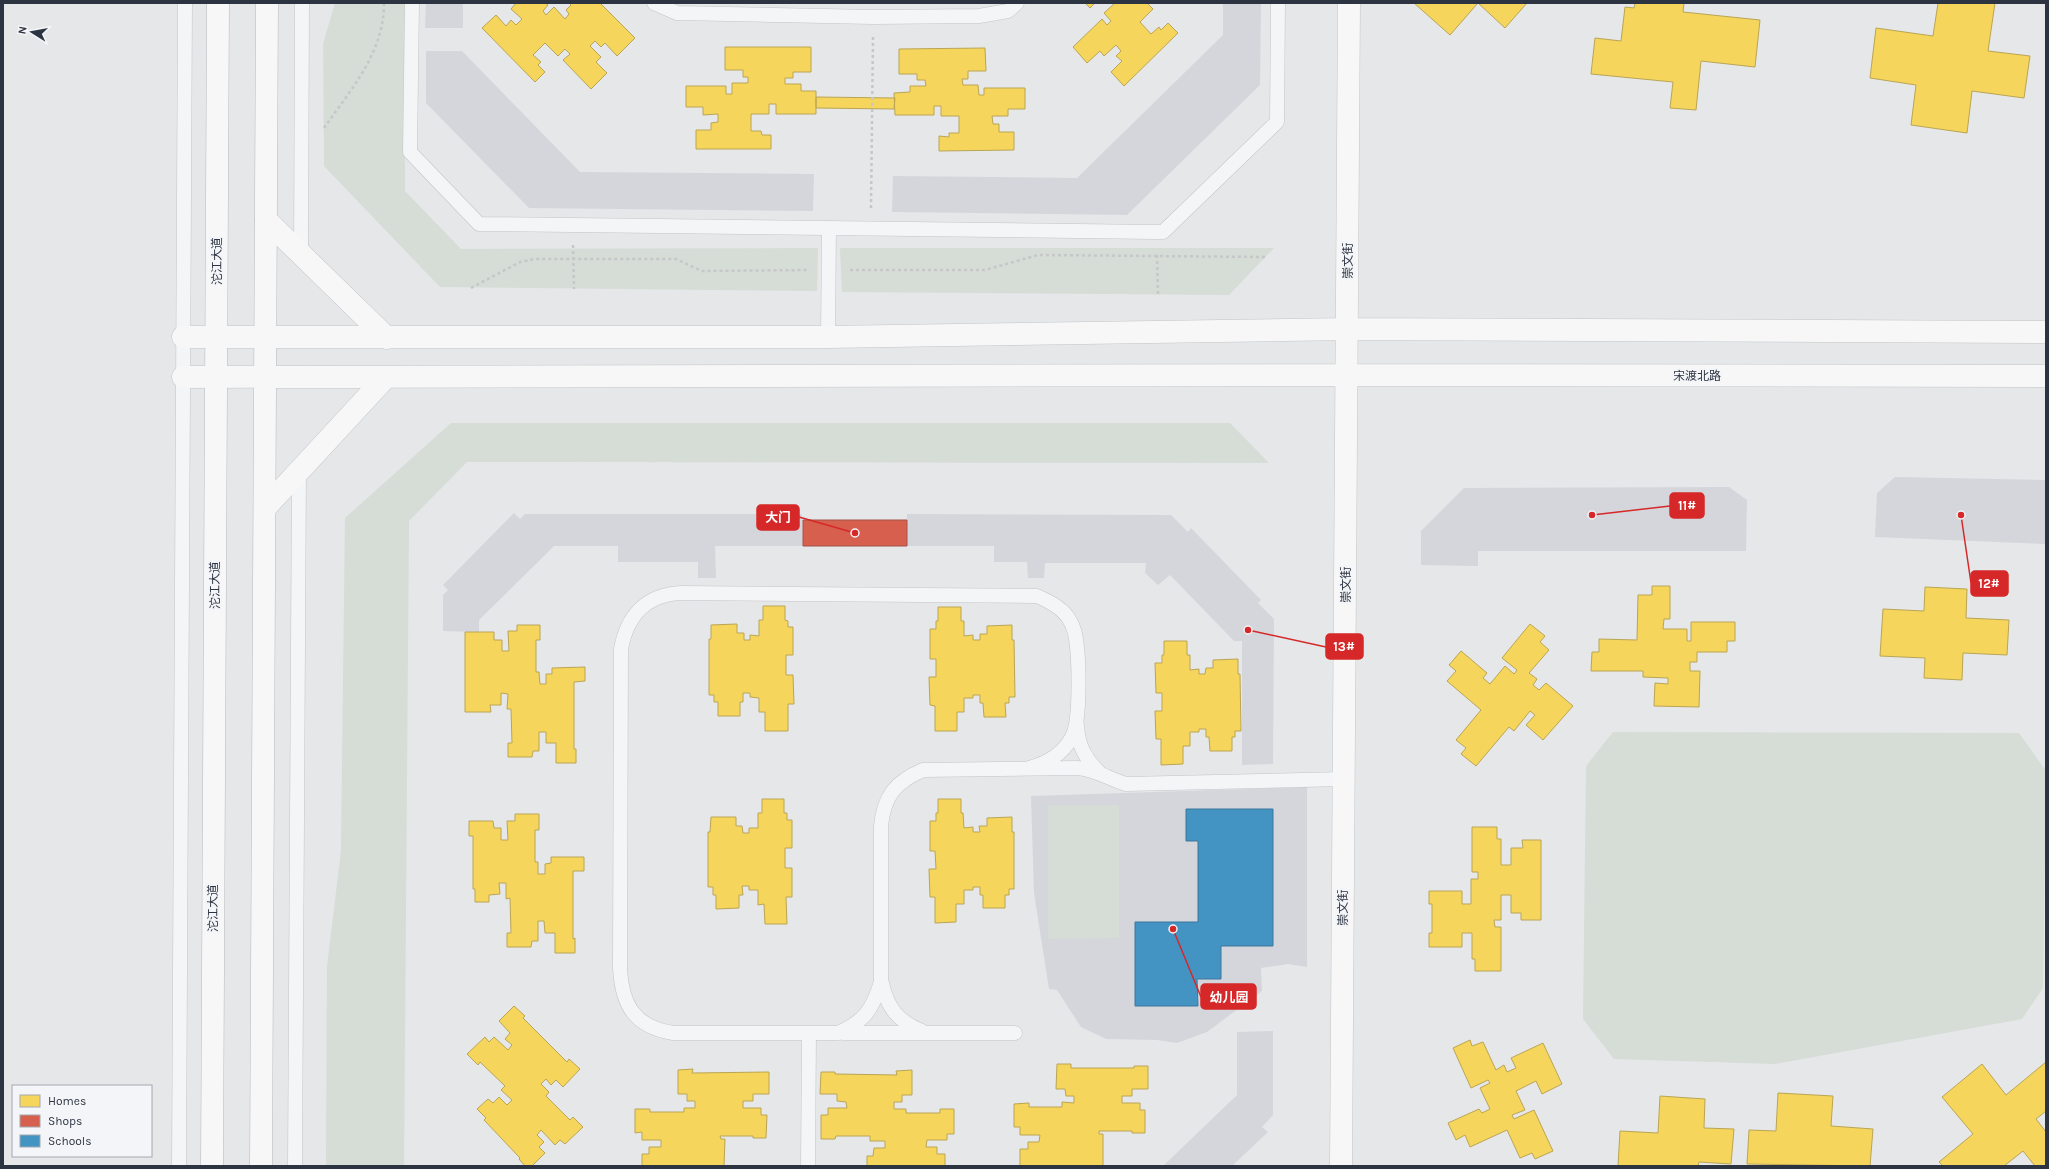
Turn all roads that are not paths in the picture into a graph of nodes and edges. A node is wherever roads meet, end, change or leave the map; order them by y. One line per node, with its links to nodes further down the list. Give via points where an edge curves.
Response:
1 (185, 3): 15 (lane)
2 (218, 3): 16 (main road, 沱江大道)
3 (267, 3): 10 (main road)
4 (302, 3): 12 (lane)
5 (412, 3): 11 (lane, via 410,152 479,224)
6 (654, 3): 7 (lane, via 677,13 873,17 979,16 1008,10)
7 (1017, 3)
8 (1278, 3): 11 (lane, via 1277,122 1163,232)
9 (1349, 3): 13 (main road, 崇文街)
10 (266, 220): 12 (main road); 17 (main road)
11 (829, 228): 18 (lane)
12 (301, 254): 19 (main road)
13 (1348, 330): 14 (main road); 18 (main road); 20 (main road, 崇文街)
14 (2046, 332)
15 (183, 337): 16 (main road); 22 (lane)
16 (216, 337): 17 (main road); 23 (main road, 沱江大道)
17 (266, 337): 19 (main road); 24 (main road)
18 (828, 337): 19 (main road)
19 (388, 338)
20 (1348, 375): 21 (main road, 宋渡北路); 25 (main road, 宋渡北路); 31 (main road, 崇文街)
21 (2046, 376)
22 (183, 377): 23 (main road, 宋渡北路); 37 (lane)
23 (216, 377): 24 (main road, 宋渡北路); 38 (main road, 沱江大道)
24 (266, 378): 25 (main road, 宋渡北路); 27 (main road)
25 (385, 378): 26 (main road)
26 (299, 471): 27 (main road); 40 (lane)
27 (265, 508): 39 (main road)
28 (1077, 722): 29 (lane, via 1073,735 1058,754 1050,761); 30 (lane, via 1081,749); 33 (lane, via 1078,653 1073,627 1059,608 1037,596 669,594 653,600 639,610 629,622 621,649 620,968 623,996 636,1017 658,1031)
29 (1029, 768): 30 (lane, via 1077,768); 32 (lane, via 923,770 897,784 889,795 883,809 881,826)
30 (1101, 773): 31 (lane, via 1126,784)
31 (1344, 779): 42 (main road, 崇文街)
32 (881, 982): 34 (lane, via 875,1002 866,1016 855,1026); 35 (lane, via 885,998 897,1016 904,1023)
33 (809, 1033): 34 (lane); 41 (lane)
34 (838, 1033): 35 (lane)
35 (928, 1033): 36 (lane)
36 (1015, 1033)
37 (179, 1166)
38 (212, 1166)
39 (261, 1166)
40 (295, 1166)
41 (808, 1166)
42 (1341, 1166)

